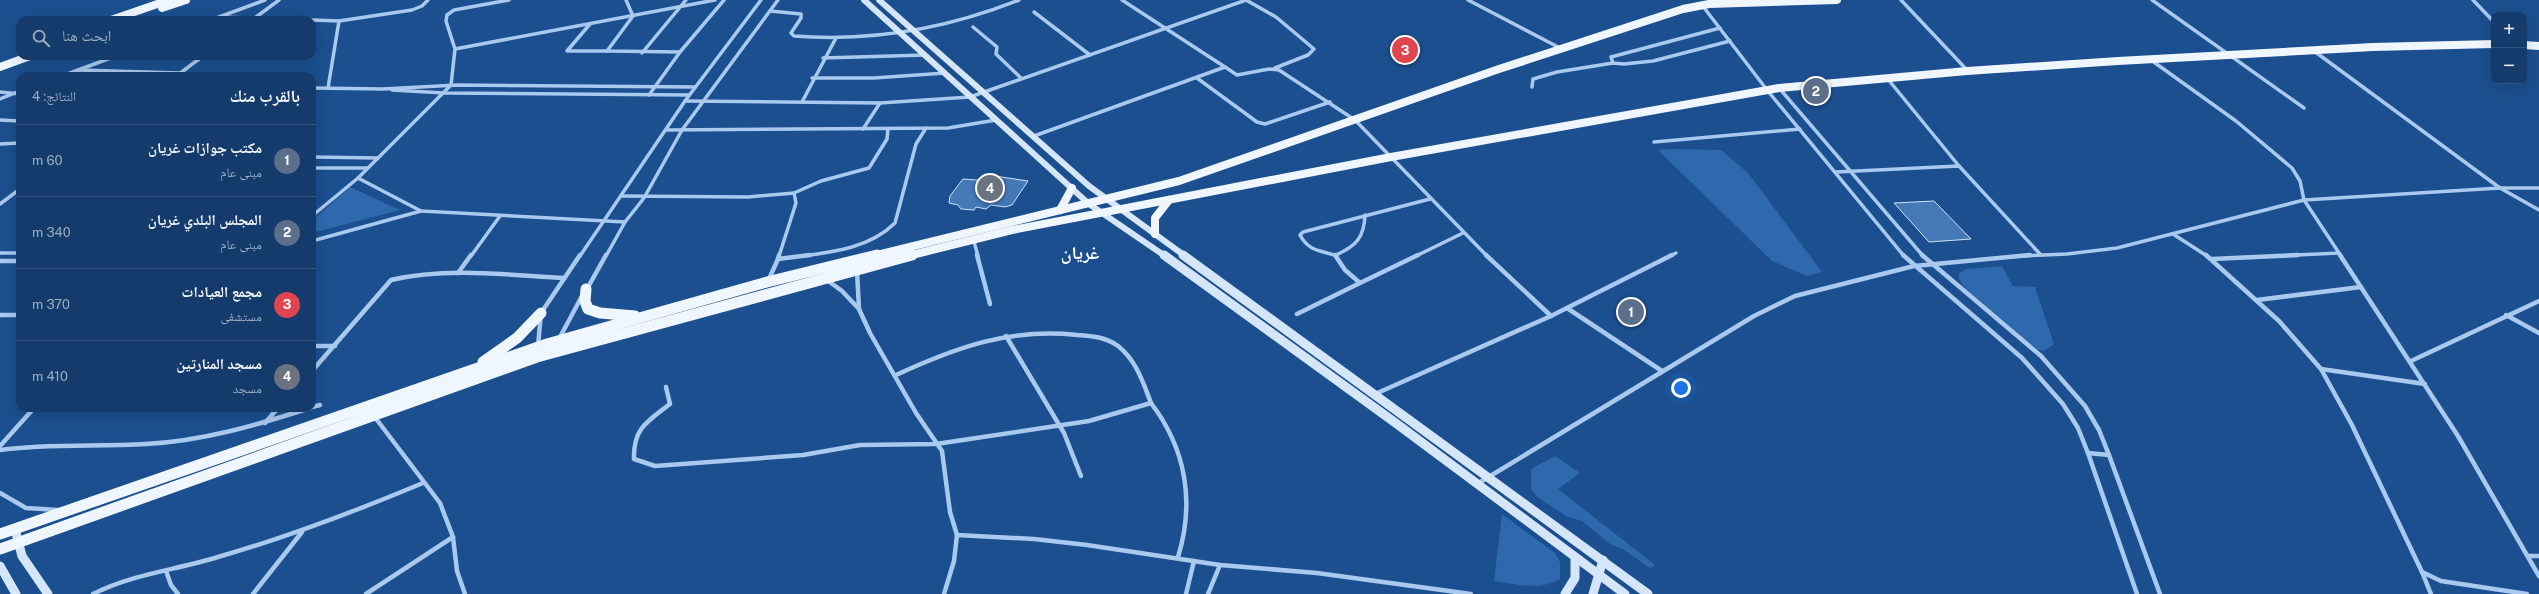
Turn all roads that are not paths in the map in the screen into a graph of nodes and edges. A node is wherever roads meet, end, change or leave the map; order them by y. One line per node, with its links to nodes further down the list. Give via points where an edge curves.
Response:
1 (170, 0): 30 (main road)
2 (186, 0): 31 (main road)
3 (265, 0): 32 (street)
4 (279, 0): 33 (street)
5 (428, 0): 37 (street, via 412,10)
6 (508, 0): 49 (street, via 454,10 447,15 446,21)
7 (626, 0): 34 (street)
8 (686, 0): 27 (street)
9 (715, 0): 27 (street)
10 (724, 0): 53 (street)
11 (760, 0): 81 (street)
12 (778, 0): 28 (street)
13 (864, 0): 43 (main road)
14 (879, 0): 42 (main road)
15 (1019, 0): 42 (street, via 966,19)
16 (1122, 0): 40 (street)
17 (1246, 0): 40 (street); 68 (street, via 1276,17 1314,49 1308,55)
18 (1469, 0): 50 (street)
19 (1723, 0): 26 (main road)
20 (1809, 0): 21 (main road); 26 (main road)
21 (1836, 0)
22 (1901, 0): 70 (street)
23 (2152, 0): 58 (street)
24 (2473, 0): 35 (street)
25 (1702, 2): 26 (main road); 41 (street); 50 (main road)
26 (1735, 4)
27 (682, 7): 34 (street); 54 (street)
28 (770, 11): 44 (street, via 801,14 791,33 794,36); 99 (street)
29 (1034, 12): 57 (street)
30 (122, 16)
31 (140, 16)
32 (223, 16)
33 (257, 16)
34 (633, 16): 38 (street); 52 (street)
35 (2491, 19)
36 (316, 20): 37 (street)
37 (339, 21): 84 (street)
38 (590, 24): 49 (street); 52 (street, via 567,51)
39 (973, 27): 76 (street, via 997,47 996,54)
40 (1164, 28): 57 (street); 67 (street)
41 (1720, 28): 45 (street); 65 (street, via 1611,57)
42 (915, 32): 43 (street); 90 (main road)
43 (904, 35): 44 (street); 56 (main road)
44 (836, 38): 59 (street)
45 (1730, 41): 65 (street, via 1651,60 1619,65); 87 (street)
46 (2491, 44): 51 (main road)
47 (2527, 45): 48 (main road)
48 (2539, 46)
49 (455, 49): 79 (street)
50 (1562, 49): 106 (main road, via 1499,68)
51 (2313, 50): 58 (main road); 131 (street)
52 (607, 51): 54 (street)
53 (680, 52): 54 (street); 80 (street)
54 (642, 53)
55 (16, 54): 61 (main road)
56 (925, 55): 59 (street); 74 (main road)
57 (1090, 55): 76 (street)
58 (2228, 56): 60 (main road); 103 (street)
59 (823, 58): 75 (street)
60 (2150, 59): 70 (main road); 141 (street, via 2236,121 2292,168 2300,181)
61 (0, 60)
62 (19, 60): 66 (main road)
63 (105, 60): 69 (street)
64 (199, 60): 73 (street)
65 (1613, 63): 82 (street, via 1557,72 1533,79)
66 (0, 67)
67 (1225, 67): 68 (street, via 1237,75); 77 (street)
68 (1275, 68): 102 (street)
69 (78, 70): 71 (street); 72 (street)
70 (1967, 71): 78 (main road)
71 (73, 72)
72 (118, 72)
73 (182, 72)
74 (945, 73): 75 (street, via 874,78); 96 (main road)
75 (812, 78): 100 (street)
76 (1021, 78): 90 (street)
77 (1197, 78): 102 (street, via 1258,122 1265,124); 116 (street)
78 (1887, 78): 85 (main road); 123 (street)
79 (451, 85): 80 (street); 86 (street); 91 (street)
80 (655, 86): 81 (street); 94 (street)
81 (695, 87): 95 (street)
82 (1532, 87)
83 (316, 88): 84 (street)
84 (328, 88): 86 (street)
85 (1779, 88): 87 (main road); 126 (street)
86 (383, 89): 91 (street)
87 (1767, 90): 113 (street); 121 (main road)
88 (0, 92): 92 (street)
89 (16, 92): 92 (street)
90 (983, 92): 96 (street); 108 (main road)
91 (444, 93): 94 (street); 122 (street)
92 (12, 94): 93 (street); 97 (street)
93 (16, 94)
94 (649, 95): 95 (street)
95 (689, 95): 98 (street)
96 (970, 97): 101 (street); 105 (main road)
97 (0, 99)
98 (685, 101): 99 (street); 114 (street)
99 (703, 101): 100 (street); 115 (street)
100 (802, 102): 101 (street)
101 (880, 102): 111 (street)
102 (1330, 102): 106 (street)
103 (2304, 108)
104 (0, 120): 107 (street)
105 (998, 120): 109 (main road); 110 (street, via 960,127)
106 (1355, 120): 121 (street); 129 (main road)
107 (16, 121)
108 (1015, 122): 109 (main road); 116 (main road)
109 (1005, 126): 130 (main road)
110 (926, 128): 112 (street); 165 (street, via 916,144 895,223 889,232 826,252)
111 (863, 129): 112 (street); 115 (street)
112 (888, 129): 134 (street, via 887,139 869,168 821,181)
113 (1800, 129): 117 (street); 127 (street)
114 (666, 130): 115 (street); 135 (street)
115 (682, 130): 137 (street)
116 (1034, 136): 138 (main road, via 1070,170)
117 (1654, 142)
118 (16, 143): 119 (street)
119 (0, 144)
120 (316, 157): 122 (street)
121 (1391, 157): 136 (main road); 139 (street)
122 (378, 158): 125 (street)
123 (1959, 166): 126 (street); 163 (street)
124 (316, 168): 125 (street)
125 (367, 168): 128 (street)
126 (1849, 171): 127 (street); 169 (street)
127 (1836, 172): 170 (street)
128 (358, 178): 147 (street); 149 (street)
129 (1179, 181): 136 (main road); 138 (main road)
130 (1072, 188): 143 (main road); 145 (main road)
131 (2500, 188): 132 (street); 141 (street); 146 (street)
132 (2539, 188)
133 (16, 192): 142 (street)
134 (794, 192): 137 (street, via 748,197); 165 (street, via 796,203)
135 (621, 196): 137 (street); 152 (street)
136 (1189, 196): 140 (main road)
137 (644, 198): 153 (street)
138 (1108, 199): 143 (main road); 144 (main road)
139 (1430, 199): 150 (street); 154 (street)
140 (1169, 200): 144 (main road); 155 (main road, via 1155,218)
141 (2304, 200): 156 (street); 162 (street)
142 (0, 204)
143 (1089, 204): 145 (main road); 148 (main road)
144 (1120, 209): 148 (main road); 155 (main road)
145 (1060, 210): 175 (main road)
146 (2539, 210)
147 (421, 211): 151 (street); 158 (street)
148 (1101, 212): 157 (main road); 223 (main road, via 1143,240)
149 (316, 213)
150 (1365, 215): 164 (street, via 1361,241); 164 (street, via 1300,235 1310,249)
151 (500, 216): 152 (street); 172 (street)
152 (604, 221): 153 (street); 174 (street)
153 (626, 222): 178 (street)
154 (1463, 233): 176 (street); 190 (street)
155 (1155, 234): 205 (main road)
156 (2173, 234): 163 (street, via 2117,248 2067,254); 166 (street)
157 (973, 238): 171 (main road); 181 (street)
158 (316, 240)
159 (0, 253): 160 (street)
160 (16, 253)
161 (1676, 253): 182 (street)
162 (2339, 253): 166 (street); 177 (street)
163 (2040, 254): 169 (street)
164 (1336, 256): 176 (street, via 1345,270)
165 (778, 259): 175 (street)
166 (2212, 259): 179 (street)
167 (0, 261): 168 (street)
168 (16, 261)
169 (1930, 263): 170 (street); 219 (street, via 2041,356 2069,385 2085,406)
170 (1914, 266): 201 (street, via 1821,288 1778,304); 218 (street, via 2041,378 2067,410)
171 (857, 268): 173 (main road); 183 (street)
172 (458, 274): 174 (street); 194 (street, via 407,276 391,280)
173 (822, 277): 183 (street, via 842,291); 195 (main road)
174 (566, 278): 184 (street)
175 (767, 282): 189 (main road)
176 (1360, 283): 185 (street)
177 (2361, 287): 179 (street); 197 (street)
178 (586, 289): 189 (main road, via 585,301 588,309 613,315); 195 (street)
179 (2257, 300): 200 (street, via 2280,321)
180 (2539, 301): 188 (street)
181 (990, 304)
182 (1567, 308): 190 (street); 201 (street)
183 (859, 309): 202 (street, via 870,333)
184 (541, 314): 196 (street); 199 (main road, via 517,338)
185 (1296, 314)
186 (0, 315): 187 (street)
187 (16, 315)
188 (2506, 315): 191 (street); 197 (street)
189 (645, 316): 195 (main road)
190 (1551, 316): 205 (street)
191 (2539, 333)
192 (1006, 336): 202 (street, via 964,348); 206 (street, via 1036,332 1108,340 1118,346 1138,367); 214 (street)
193 (316, 346): 194 (street)
194 (335, 346): 198 (street)
195 (557, 346): 196 (main road)
196 (537, 352): 199 (main road); 212 (main road)
197 (2411, 361): 203 (street)
198 (316, 367)
199 (474, 368): 225 (main road)
200 (2321, 369): 203 (street); 242 (street, via 2352,425 2414,560)
201 (1662, 371): 221 (street)
202 (896, 375): 215 (street)
203 (2425, 384): 233 (street)
204 (666, 388): 215 (street, via 670,404 639,427 633,446 634,460 655,466 803,455 860,445)
205 (1375, 394): 221 (main road)
206 (1151, 403): 214 (street, via 1090,421); 235 (street, via 1162,415 1174,440 1188,486 1185,539)
207 (320, 405): 208 (street)
208 (316, 406)
209 (30, 412): 216 (street)
210 (274, 412): 213 (street)
211 (298, 412): 213 (street)
212 (372, 414): 222 (street); 231 (main road)
213 (264, 423): 217 (street, via 167,442 60,444)
214 (1059, 424): 215 (street); 220 (street)
215 (936, 444): 229 (street, via 942,451 950,512)
216 (0, 446)
217 (0, 450)
218 (2088, 453): 219 (street); 260 (street)
219 (2109, 455): 261 (street)
220 (1081, 476)
221 (1488, 477): 223 (street); 237 (main road)
222 (423, 483): 227 (street); 230 (street, via 429,486 440,503)
223 (1477, 485): 236 (main road)
224 (0, 493): 225 (street, via 26,508)
225 (70, 511): 226 (main road)
226 (15, 528): 228 (main road); 231 (main road)
227 (302, 532): 241 (street); 249 (street)
228 (0, 534)
229 (957, 535): 235 (street, via 1034,539); 252 (street, via 954,561)
230 (454, 537): 250 (street); 251 (street, via 457,571)
231 (16, 543): 232 (main road); 246 (main road, via 28,569)
232 (0, 548)
233 (2528, 556): 234 (street); 244 (street)
234 (2539, 556)
235 (1178, 557): 238 (street)
236 (1575, 558): 243 (main road); 256 (main road, via 1576,577)
237 (1603, 560): 243 (main road); 259 (main road)
238 (1194, 561): 239 (street); 253 (street)
239 (1220, 565): 254 (street); 255 (street, via 1317,572)
240 (0, 566): 245 (main road)
241 (166, 571): 247 (street, via 137,577); 248 (street, via 171,585)
242 (2422, 572): 262 (street); 263 (street, via 2440,581)
243 (1600, 576): 257 (main road); 258 (main road)
244 (2539, 576)
245 (16, 594)
246 (48, 594)
247 (93, 594)
248 (178, 594)
249 (253, 594)
250 (366, 594)
251 (465, 594)
252 (944, 594)
253 (1186, 594)
254 (1208, 594)
255 (1471, 594)
256 (1565, 594)
257 (1593, 594)
258 (1625, 594)
259 (1648, 594)
260 (2137, 594)
261 (2160, 594)
262 (2431, 594)
263 (2527, 594)

